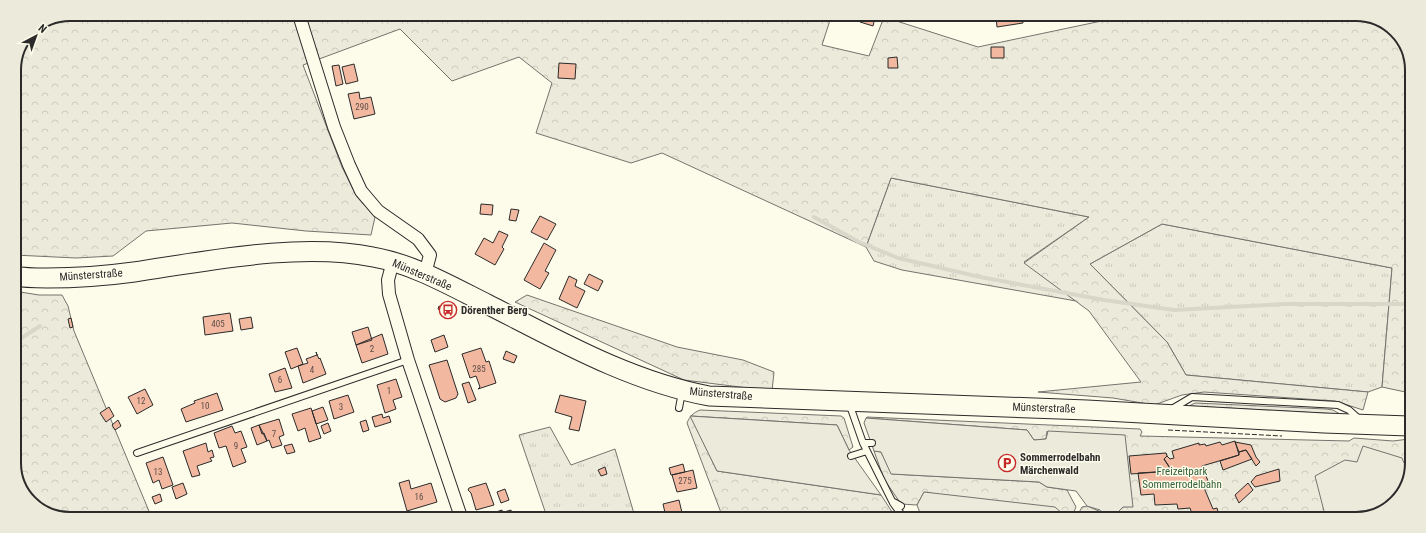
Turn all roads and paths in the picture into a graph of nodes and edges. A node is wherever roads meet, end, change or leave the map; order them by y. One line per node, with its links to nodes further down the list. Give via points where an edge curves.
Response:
1 (301, 21): 3 (street, via 320,87 355,178 365,196 378,211 418,239 430,255)
2 (393, 261): 3 (main road, Münsterstraße); 4 (main road, Münsterstraße, via 350,253 323,252 237,257 88,277); 5 (street, via 388,280 389,294)
3 (425, 274): 6 (main road, Münsterstraße, via 643,379 681,400 708,396)
4 (21, 276)
5 (408, 360): 11 (lane); 15 (street)
6 (848, 401): 7 (main road, Münsterstraße); 8 (lane)
7 (1405, 426)
8 (863, 443): 9 (lane); 10 (lane)
9 (872, 443)
10 (867, 451): 12 (lane); 13 (lane)
11 (137, 453)
12 (851, 456)
13 (892, 501): 14 (lane); 16 (lane)
14 (901, 506)
15 (459, 512)
16 (900, 512)

